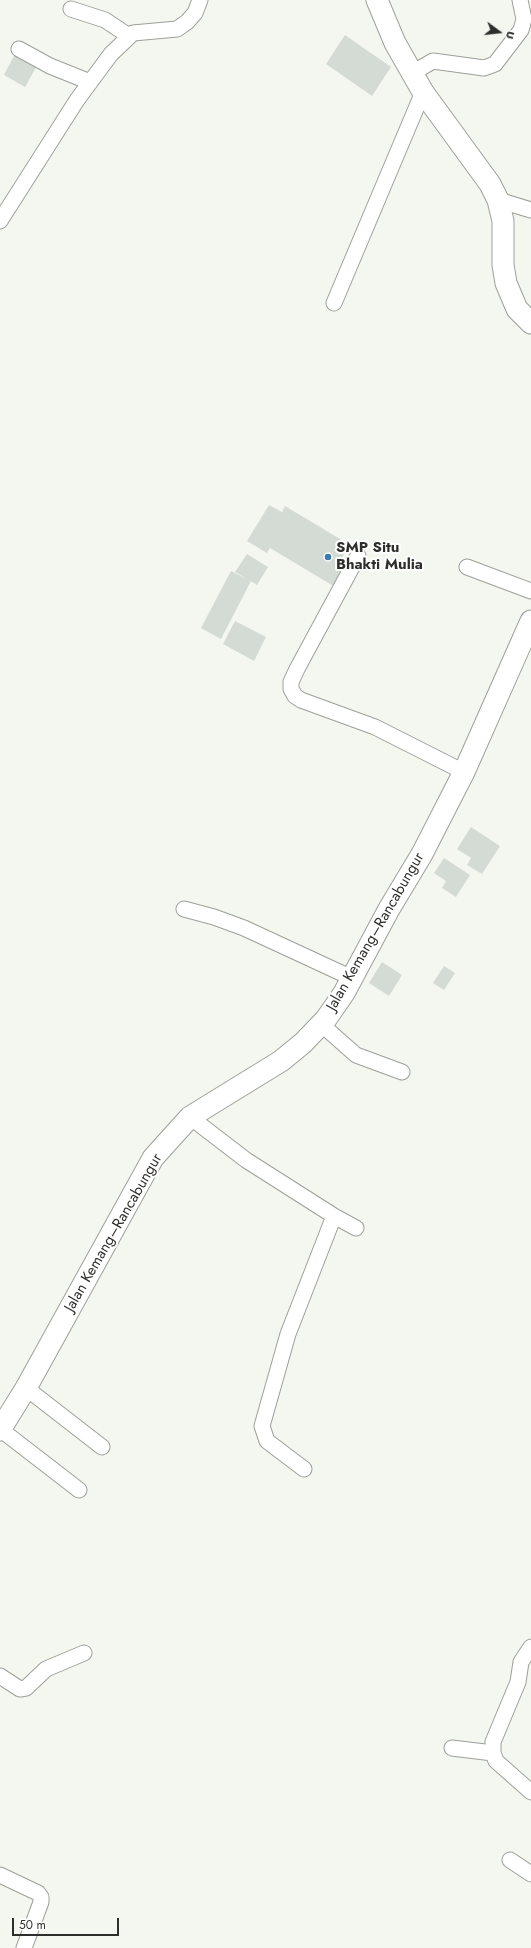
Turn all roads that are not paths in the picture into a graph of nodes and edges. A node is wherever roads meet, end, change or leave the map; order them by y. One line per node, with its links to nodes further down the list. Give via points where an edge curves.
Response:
1 (200, 0): 5 (street, via 195,13 176,29 140,31)
2 (377, 0): 7 (street, via 395,43)
3 (520, 0): 7 (street, via 524,19 521,30 495,64 484,68 433,61)
4 (71, 9): 5 (street, via 104,20)
5 (129, 36): 8 (street, via 111,54)
6 (19, 49): 8 (street, via 50,66)
7 (412, 73): 9 (street)
8 (90, 82): 12 (street)
9 (423, 92): 10 (street, via 490,184); 13 (street)
10 (498, 200): 11 (street); 14 (street, via 503,221 503,265 506,282 517,310)
11 (531, 210)
12 (0, 222)
13 (334, 303)
14 (531, 323)
15 (358, 556): 19 (street, via 297,669 291,682 291,689 301,700 375,727)
16 (467, 567): 17 (street)
17 (531, 591)
18 (531, 622): 19 (street, Jalan Kemang–Rancabungur)
19 (464, 772): 21 (street, Jalan Kemang–Rancabungur, via 422,854 389,908)
20 (184, 909): 21 (street, via 244,928)
21 (352, 978): 22 (street, Jalan Kemang–Rancabungur)
22 (321, 1024): 23 (street, via 356,1055); 24 (street, Jalan Kemang–Rancabungur, via 281,1061)
23 (402, 1072)
24 (190, 1117): 25 (street, via 246,1160); 27 (street, Jalan Kemang–Rancabungur, via 153,1158)
25 (334, 1216): 26 (street); 30 (street, via 288,1334 262,1426 267,1441)
26 (356, 1228)
27 (26, 1388): 28 (street, Jalan Kemang–Rancabungur); 29 (street)
28 (0, 1430): 31 (street)
29 (102, 1447)
30 (304, 1468)
31 (79, 1490)
32 (531, 1647): 36 (street, via 522,1662 518,1682 498,1726 493,1742)
33 (84, 1653): 34 (street, via 46,1669 26,1688 20,1689)
34 (0, 1676)
35 (452, 1748): 36 (street)
36 (493, 1754): 37 (street, via 496,1761)
37 (531, 1792)
38 (510, 1860): 39 (street)
39 (531, 1874)
40 (0, 1875): 41 (street, via 38,1893 41,1897)
41 (24, 1948)

